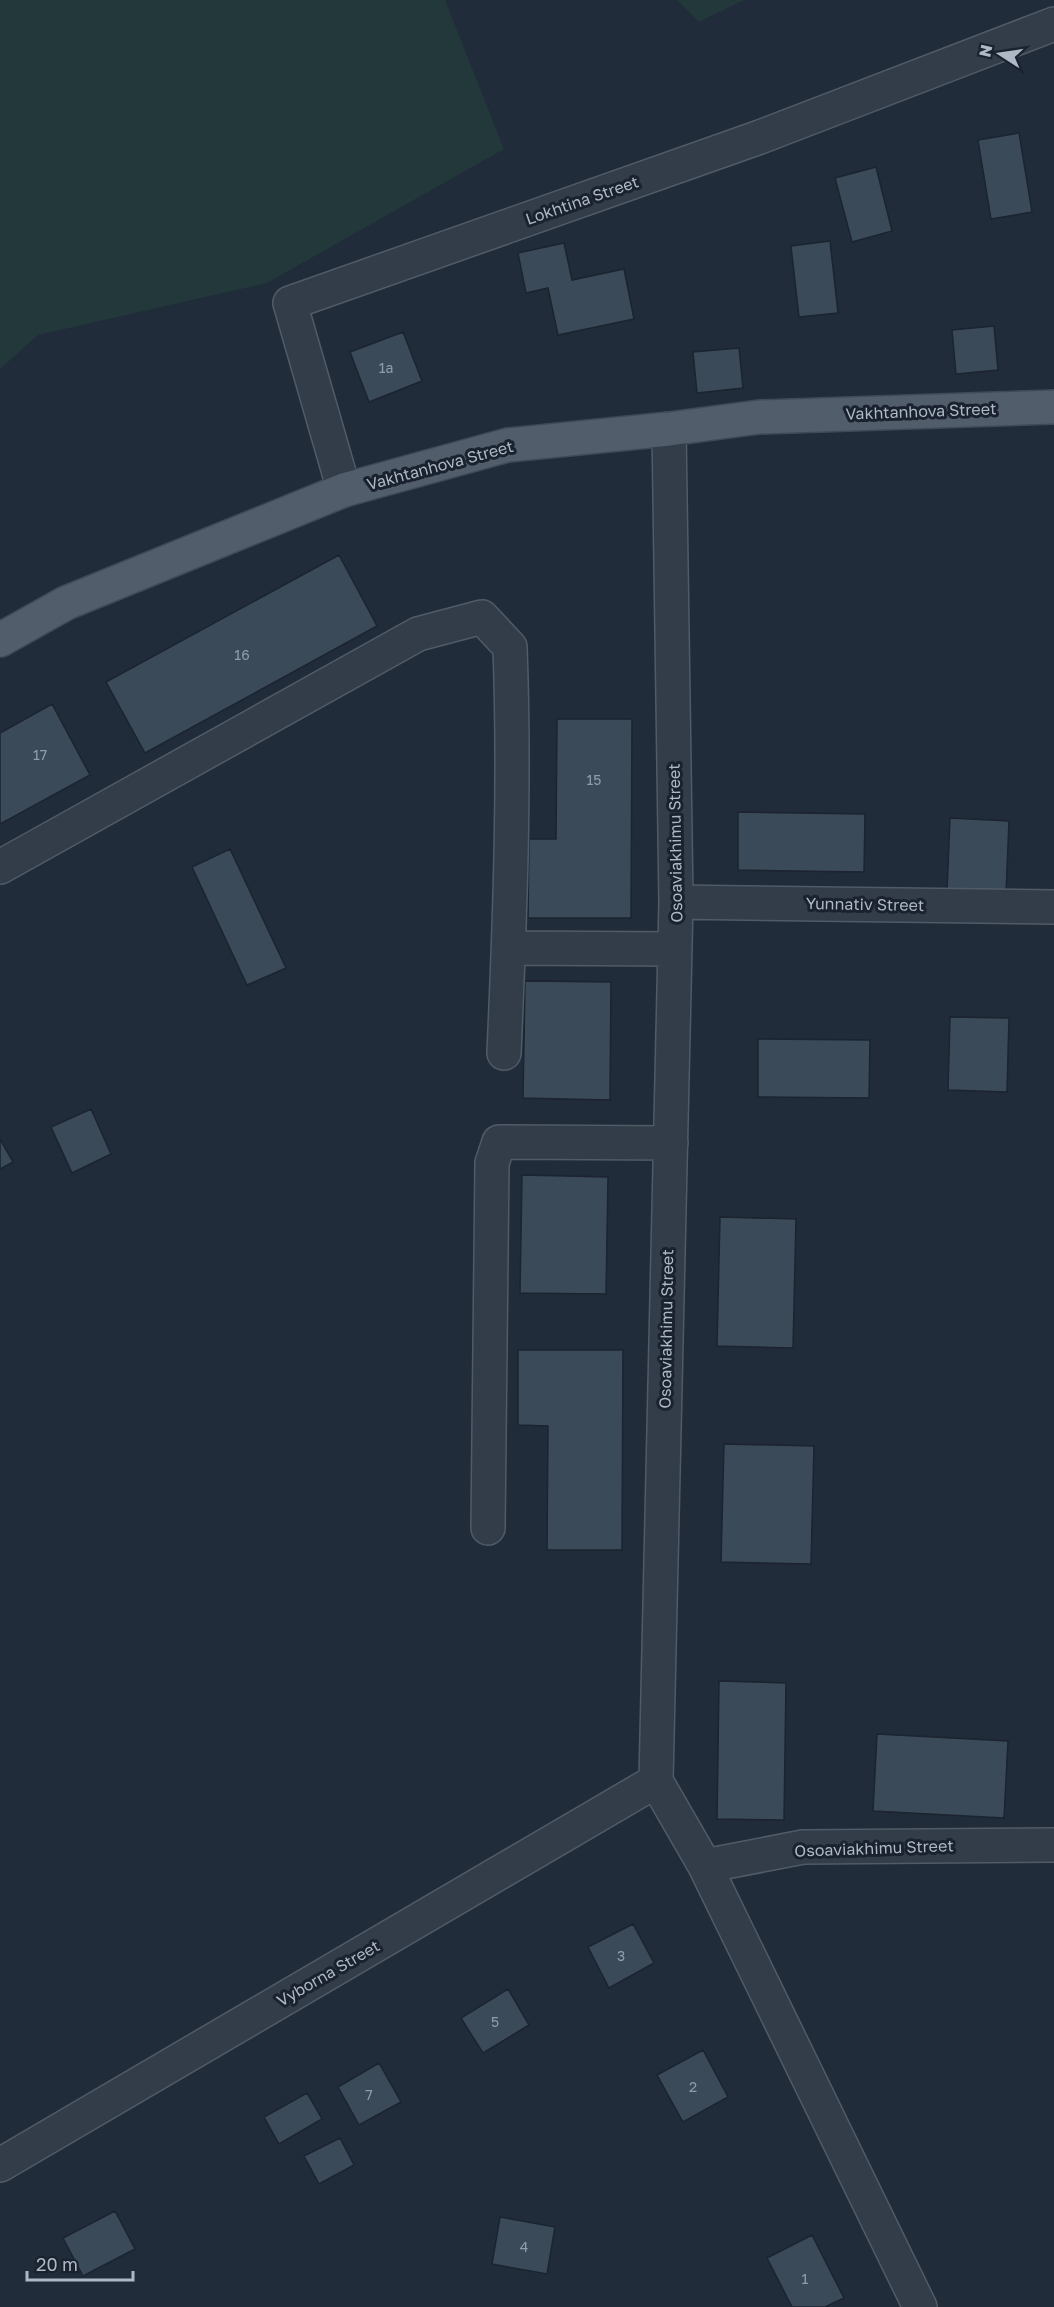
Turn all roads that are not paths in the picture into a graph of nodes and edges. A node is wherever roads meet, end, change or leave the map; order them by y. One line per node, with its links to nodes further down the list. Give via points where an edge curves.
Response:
1 (1054, 24): 4 (street, Lokhtina Street, via 760,137 290,303)
2 (1054, 407): 3 (main road, Vakhtanhova Street, via 759,417)
3 (669, 429): 4 (main road, Vakhtanhova Street, via 508,445); 7 (street, Osoaviakhimu Street)
4 (344, 490): 5 (main road, Vakhtanhova Street, via 66,603)
5 (0, 640)
6 (0, 867): 9 (street, via 418,634 482,617 510,647 513,722)
7 (676, 902): 8 (street, Yunnativ Street); 10 (street, Osoaviakhimu Street)
8 (1054, 907)
9 (509, 948): 10 (street); 11 (street)
10 (675, 949): 12 (street, Osoaviakhimu Street)
11 (504, 1053)
12 (671, 1143): 13 (street, via 499,1142 492,1163); 14 (street, Osoaviakhimu Street)
13 (488, 1528)
14 (656, 1781): 16 (street); 17 (street, Vyborna Street)
15 (1054, 1845): 16 (street, Osoaviakhimu Street, via 803,1847)
16 (705, 1866): 18 (street)
17 (0, 2165)
18 (920, 2307)

